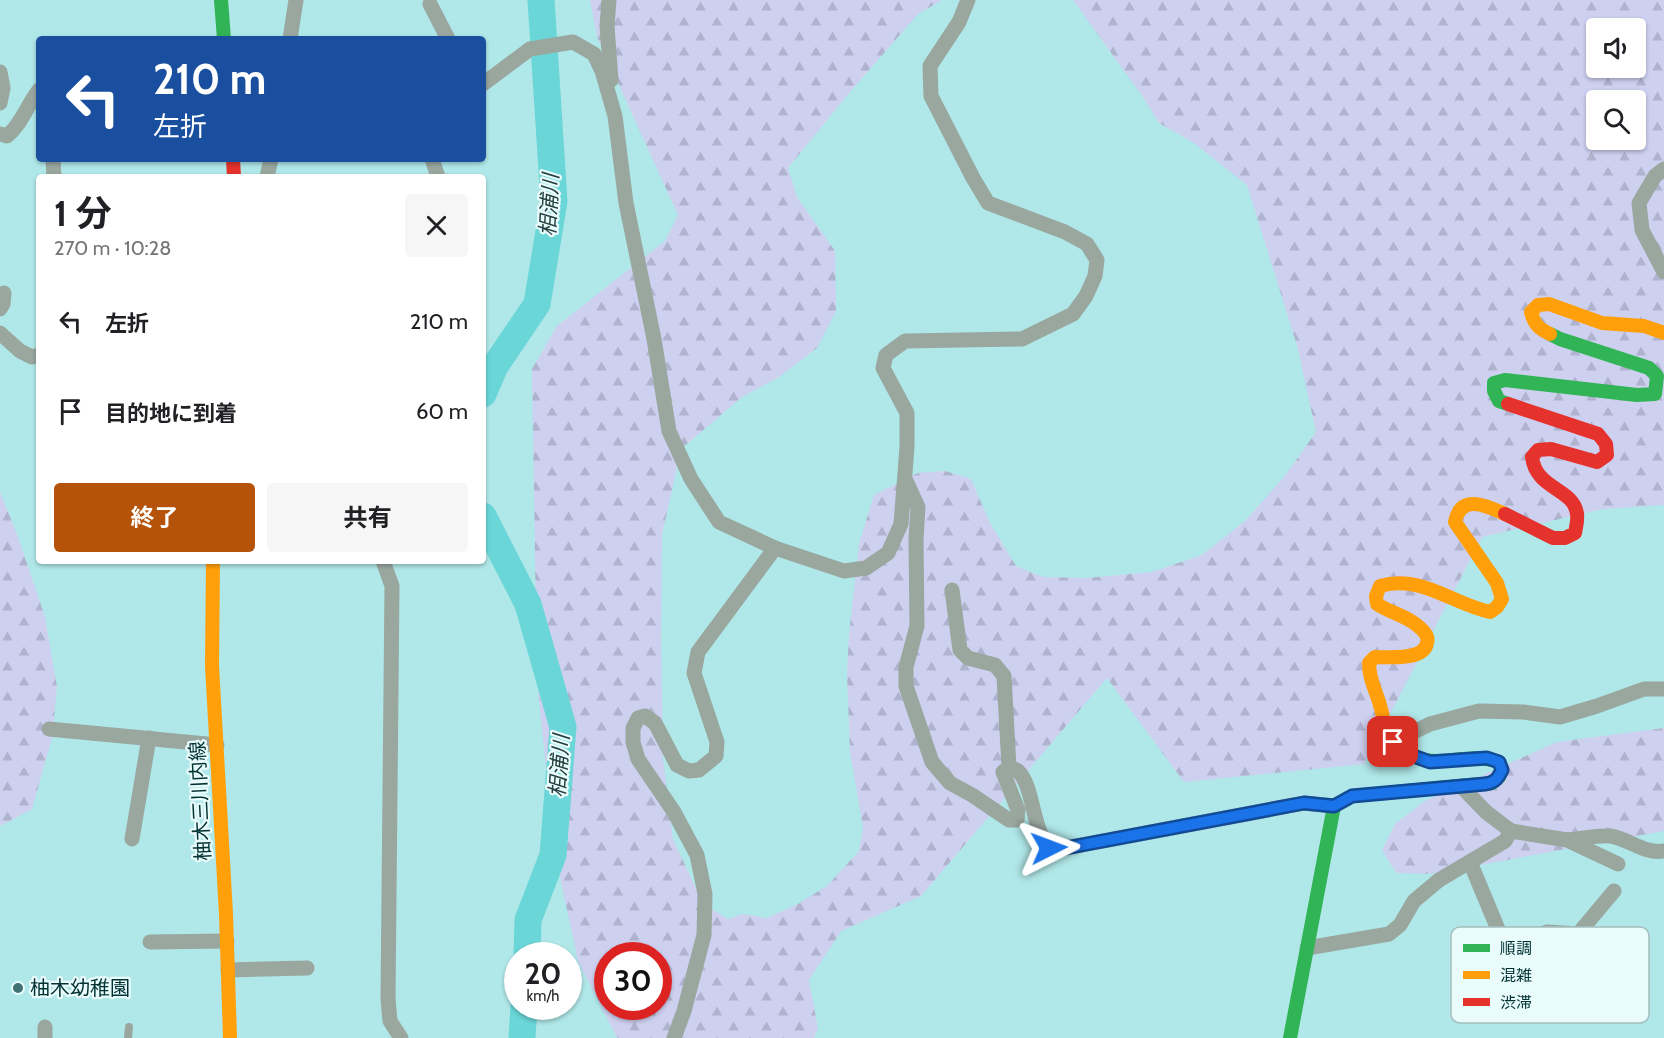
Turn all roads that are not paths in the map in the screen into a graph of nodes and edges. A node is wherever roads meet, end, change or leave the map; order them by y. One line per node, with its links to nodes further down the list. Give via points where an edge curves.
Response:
1 (221, 0): 6 (street)
2 (296, 0): 7 (street)
3 (609, 0): 12 (street)
4 (968, 0): 22 (street, via 930,66 932,96 988,203 1087,244 1097,260 1095,276 1073,314 1022,339 905,341 886,355 883,368 907,413)
5 (430, 4): 8 (street)
6 (224, 36)
7 (290, 36)
8 (446, 36)
9 (0, 72): 13 (street)
10 (486, 82): 12 (street, via 530,49 573,42 594,54)
11 (36, 94): 14 (street, via 17,128 7,136)
12 (609, 95): 23 (street, via 669,431 691,479 719,522)
13 (0, 103)
14 (0, 134)
15 (1664, 169): 16 (street, via 1639,203 1642,230)
16 (1664, 272)
17 (4, 293): 18 (street)
18 (0, 309)
19 (0, 333): 21 (street, via 20,351)
20 (1664, 333): 30 (street, via 1644,326 1602,323 1549,304 1538,305 1532,312 1533,321 1560,339 1649,368 1657,376 1655,394 1494,382 1498,401 1598,435 1606,444 1606,455 1597,462 1551,449 1538,450 1532,457 1538,476 1569,498 1577,511 1575,533 1566,538 1553,538 1511,516 1474,503 1457,511 1455,522 1497,583 1502,598 1490,612 1430,588 1393,582 1380,586 1377,604 1416,624 1427,636 1428,645 1415,655 1375,657 1369,663 1384,730)
21 (36, 356)
22 (905, 478): 23 (street, via 901,524 888,553 866,568 844,570); 32 (street, via 918,507 917,626 906,667 906,686 932,762 950,783 1009,820 1017,820 1018,810 1003,771)
23 (775, 548): 53 (street, via 698,652 694,674 717,742 716,756 699,770 688,771 678,765 655,723 645,716 633,728 638,759 697,855 705,894 704,935)
24 (213, 564): 31 (street, 柚木三川内線)
25 (384, 564): 52 (street, via 392,586 388,999 390,1021)
26 (952, 590): 32 (street, via 960,650 968,658 995,665 1004,676)
27 (1664, 689): 30 (street, via 1644,689 1560,717 1479,711 1430,724)
28 (49, 729): 29 (street)
29 (149, 738): 31 (street); 36 (street)
30 (1393, 742): 33 (street, via 1408,754 1430,762 1487,758 1502,765 1499,777 1492,783)
31 (217, 745): 44 (street, 柚木三川内線)
32 (1009, 767): 34 (street, via 1018,771 1025,783 1041,834 1049,848 1055,850 1304,803)
33 (1461, 786): 34 (street, via 1352,796); 35 (street, via 1486,813)
34 (1334, 806): 46 (street)
35 (1511, 831): 37 (street); 39 (street, via 1505,841)
36 (132, 839)
37 (1567, 840): 38 (street, via 1610,836 1653,853); 40 (street)
38 (1664, 851)
39 (1470, 862): 42 (street); 46 (street, via 1439,880 1414,902 1400,925 1389,934)
40 (1618, 864)
41 (1614, 891): 43 (street)
42 (1497, 927)
43 (1584, 927)
44 (227, 941): 45 (street); 48 (street, 柚木三川内線)
45 (150, 942)
46 (1307, 948): 54 (street)
47 (307, 968): 48 (street)
48 (228, 970): 51 (street, 柚木三川内線)
49 (129, 1027): 50 (lane)
50 (128, 1038)
51 (230, 1038)
52 (401, 1038)
53 (674, 1038)
54 (1290, 1038)

